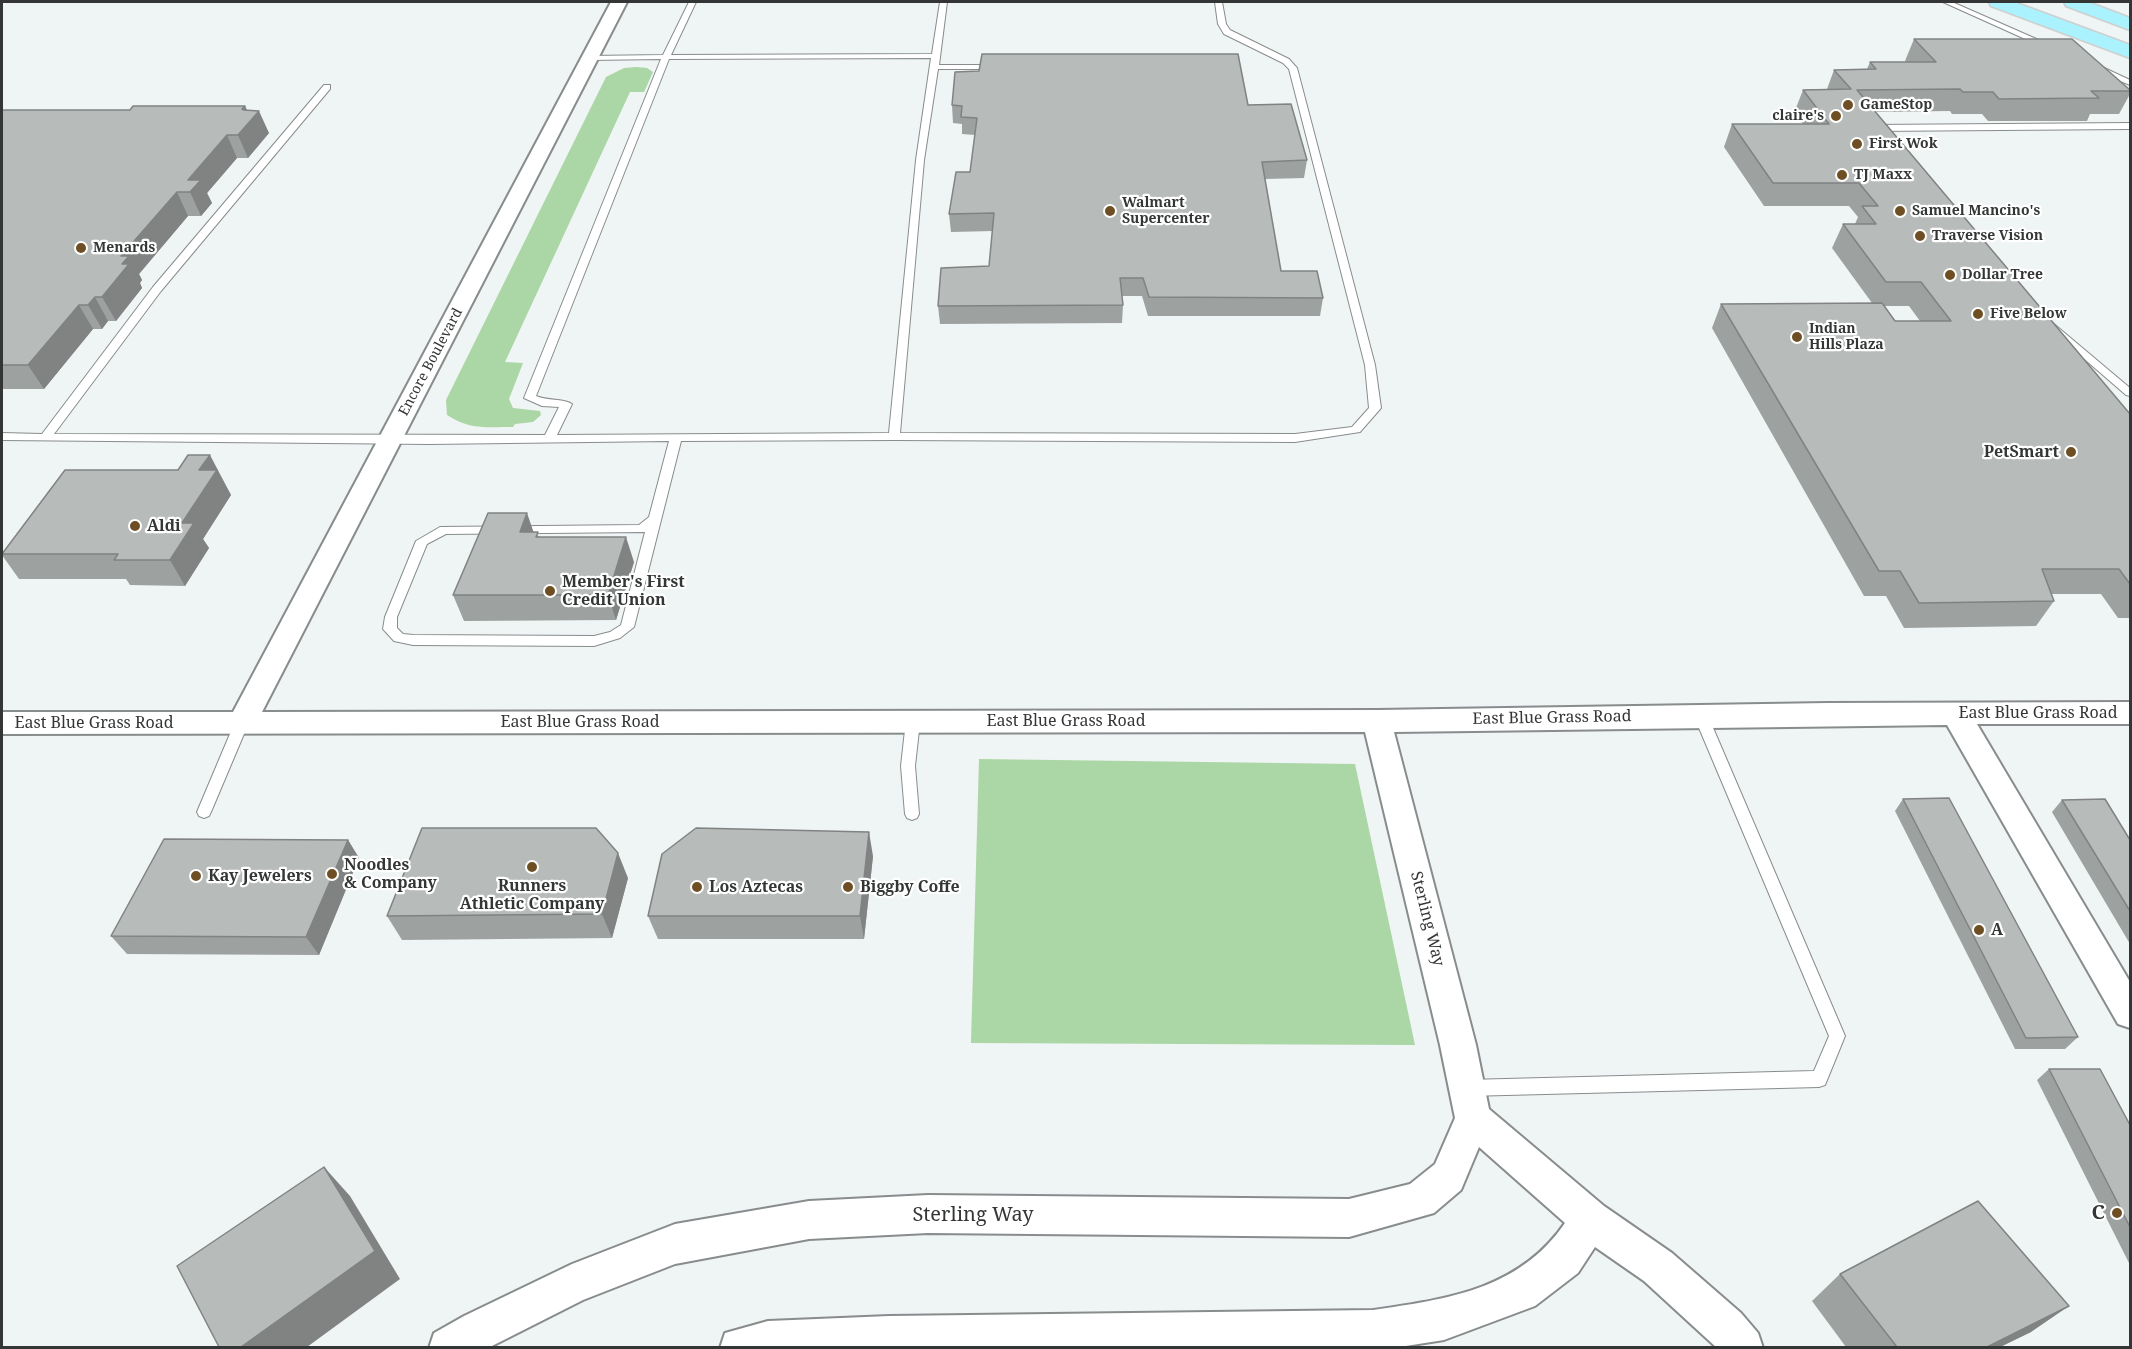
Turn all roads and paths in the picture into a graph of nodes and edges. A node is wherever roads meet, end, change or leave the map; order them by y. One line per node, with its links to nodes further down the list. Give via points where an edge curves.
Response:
1 (619, 2): 12 (street, Encore Boulevard)
2 (692, 2): 11 (lane)
3 (944, 2): 13 (lane)
4 (1219, 2): 22 (lane, via 1227,32 1293,68 1370,365 1375,408 1356,430 1295,438)
5 (1947, 2): 9 (lane)
6 (1998, 2): 10 (main road)
7 (2073, 2): 8 (main road)
8 (2130, 24)
9 (2055, 49)
10 (2130, 52)
11 (666, 57): 12 (lane); 13 (lane); 26 (lane, via 530,398 546,404 566,404)
12 (590, 58): 27 (street, Encore Boulevard)
13 (935, 61): 15 (lane); 22 (lane, via 920,160)
14 (2087, 64): 16 (lane)
15 (994, 67)
16 (2130, 83)
17 (327, 87): 25 (lane, via 157,289)
18 (2130, 126): 19 (lane, via 1872,127)
19 (1879, 135)
20 (2038, 314): 21 (lane)
21 (2130, 393)
22 (894, 436): 24 (lane)
23 (2, 437): 25 (lane)
24 (676, 437): 26 (lane); 28 (lane)
25 (45, 438): 27 (lane)
26 (550, 438): 27 (lane)
27 (390, 439): 34 (street, Encore Boulevard)
28 (655, 519): 28 (lane, via 627,627 615,635 594,641 425,640 399,638 390,629 391,617 422,541 444,530 642,529)
29 (2130, 713): 30 (street, East Blue Grass Road)
30 (1955, 714): 31 (street, East Blue Grass Road); 38 (street)
31 (1701, 716): 33 (street, East Blue Grass Road); 39 (lane, via 1837,1036 1819,1079)
32 (913, 721): 33 (street, East Blue Grass Road); 34 (street, East Blue Grass Road); 37 (lane, via 908,766)
33 (1377, 721): 39 (street, Sterling Way)
34 (242, 722): 35 (street, East Blue Grass Road); 36 (lane)
35 (2, 723)
36 (204, 812)
37 (912, 814)
38 (2130, 1013)
39 (1470, 1103): 40 (street); 41 (street, Sterling Way, via 1448,1177 1420,1200 1349,1218 928,1214 809,1220 675,1244 572,1284)
40 (1590, 1221): 42 (street, via 1564,1259 1521,1292 1444,1320 1373,1330 889,1336 768,1341); 43 (street, via 1658,1267 1727,1327)
41 (449, 1347)
42 (740, 1347)
43 (1743, 1347)

